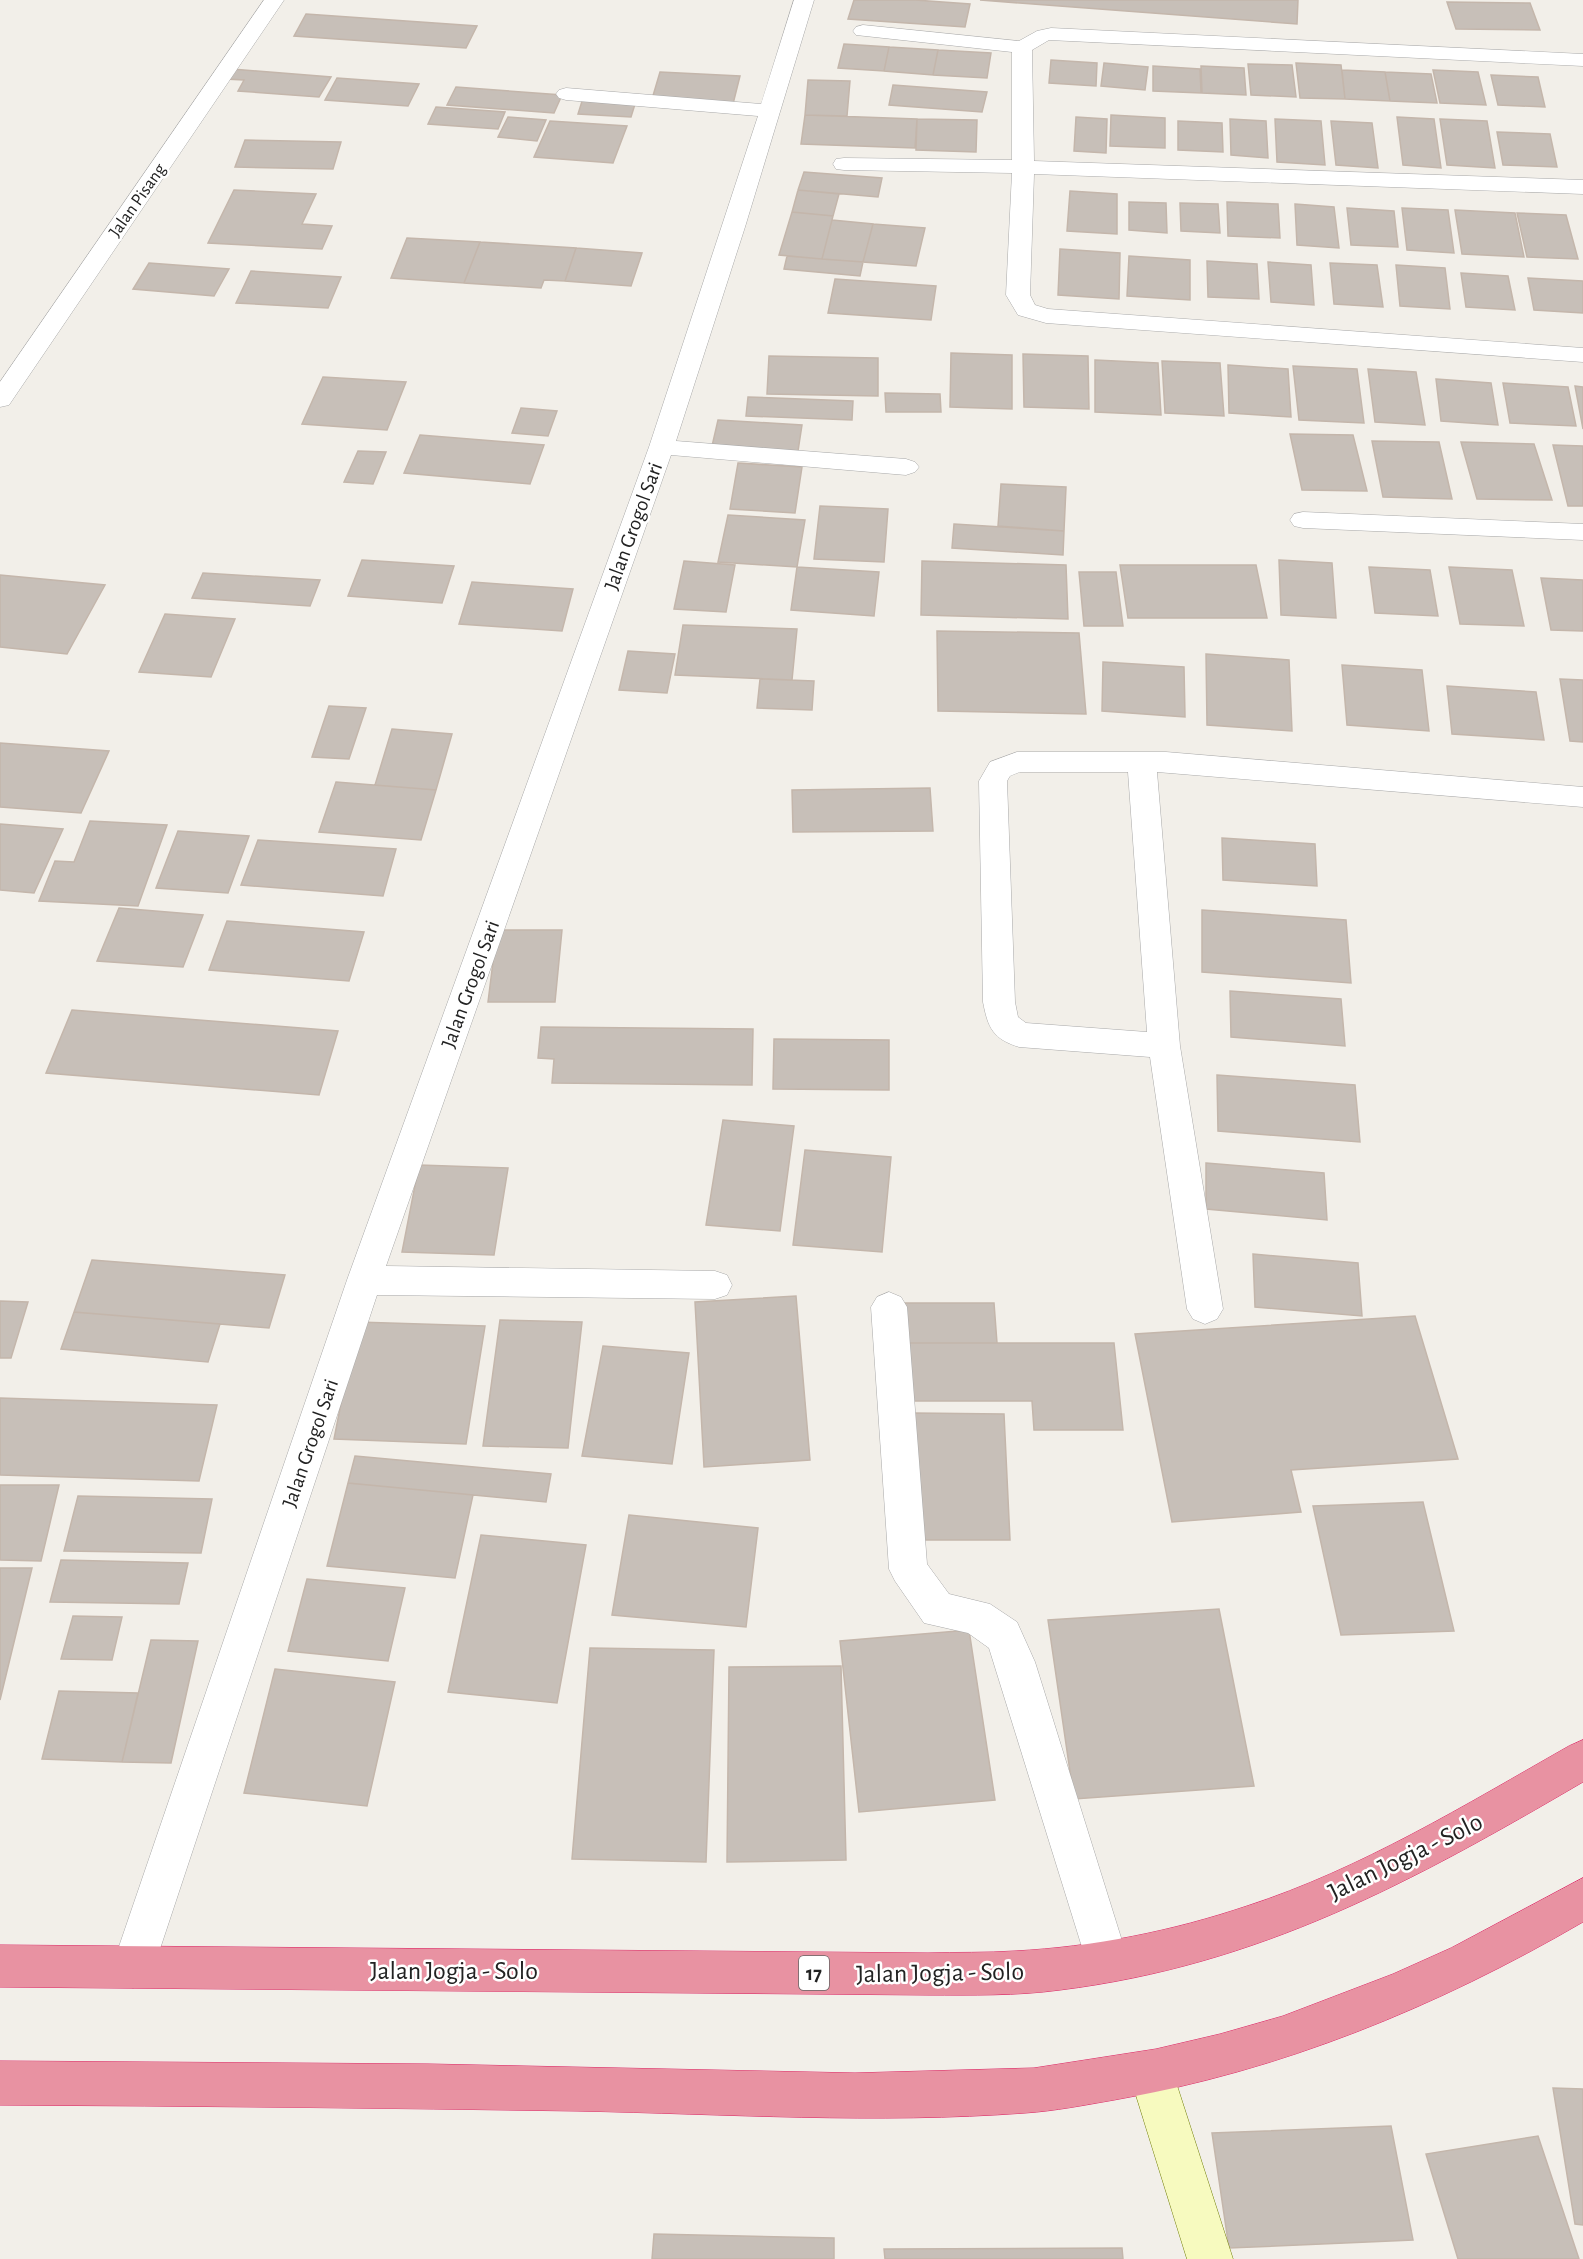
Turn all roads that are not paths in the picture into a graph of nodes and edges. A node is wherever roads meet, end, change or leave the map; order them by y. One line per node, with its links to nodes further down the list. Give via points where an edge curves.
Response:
1 (274, 0): 12 (street, Jalan Pisang)
2 (804, 0): 7 (street, Jalan Grogol Sari)
3 (863, 30): 4 (street)
4 (1022, 47): 5 (street, via 1051,34); 9 (street)
5 (1583, 60)
6 (566, 93): 7 (street)
7 (770, 111): 13 (street, Jalan Grogol Sari)
8 (844, 164): 9 (street)
9 (1023, 167): 10 (street); 11 (street, via 1018,295 1026,310 1046,316)
10 (1583, 187)
11 (1583, 355)
12 (0, 400)
13 (661, 447): 14 (street); 20 (street, Jalan Grogol Sari)
14 (906, 467)
15 (1304, 520): 16 (street)
16 (1583, 532)
17 (1142, 762): 18 (street); 19 (street); 19 (street, via 1017,762 995,775 999,1002 1003,1023 1019,1035)
18 (1583, 797)
19 (1164, 1046): 23 (street)
20 (364, 1280): 21 (street); 28 (street, Jalan Grogol Sari)
21 (715, 1285)
22 (889, 1307): 26 (street, via 908,1569 938,1610 976,1617 1003,1635 1015,1662)
23 (1204, 1309)
24 (1583, 1760): 26 (highway, Jalan Jogja - Solo / 17, via 1395,1863 1276,1918 1190,1944)
25 (1583, 1899): 29 (highway, via 1467,1962 1366,2010 1250,2049)
26 (1107, 1960): 28 (highway, Jalan Jogja - Solo / 17, via 1028,1972 928,1974)
27 (0, 1966): 28 (highway, Jalan Jogja - Solo / 17)
28 (133, 1967)
29 (1151, 2073): 30 (highway, via 1030,2091 903,2095); 31 (main road)
30 (0, 2083)
31 (1210, 2259)

